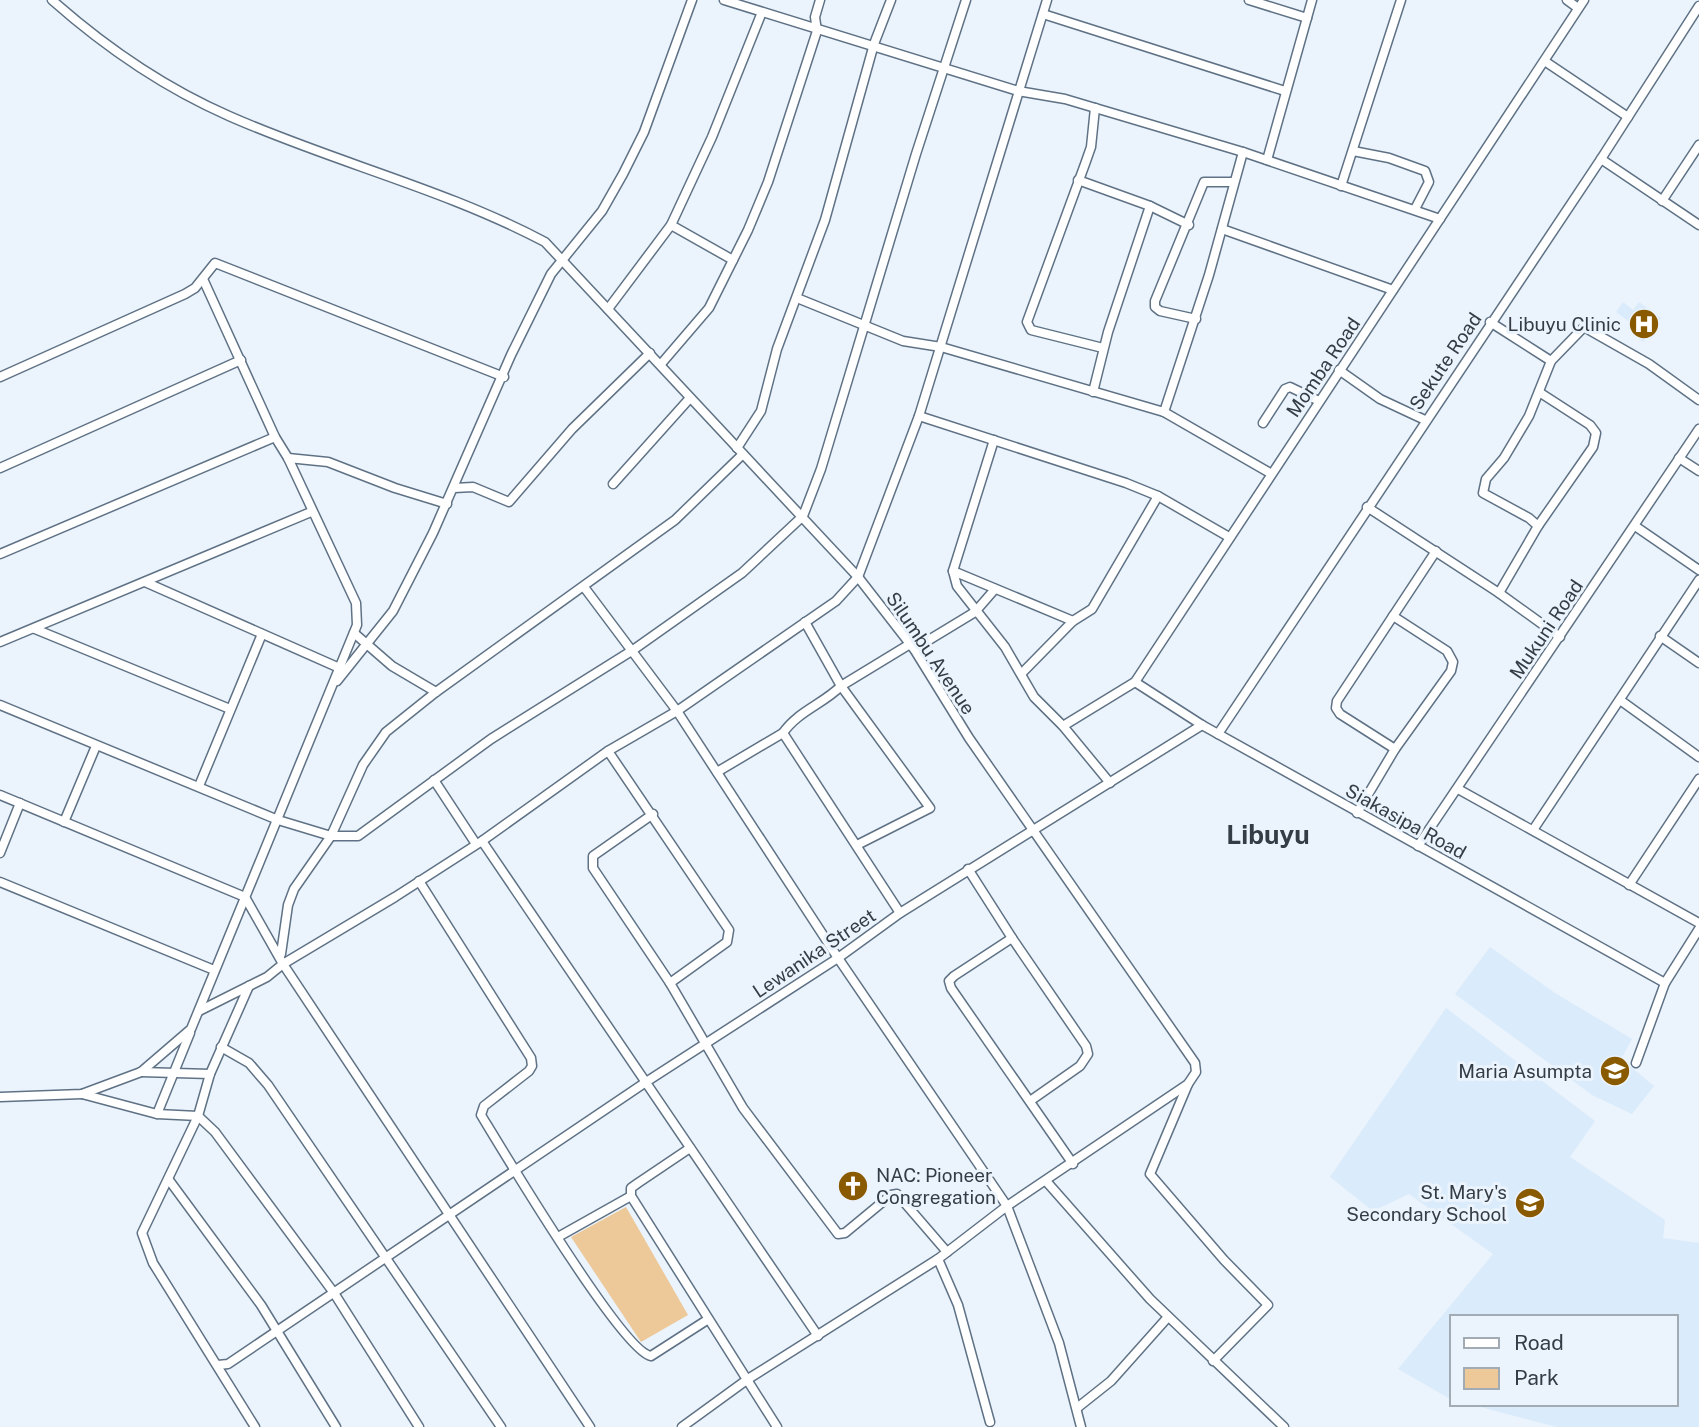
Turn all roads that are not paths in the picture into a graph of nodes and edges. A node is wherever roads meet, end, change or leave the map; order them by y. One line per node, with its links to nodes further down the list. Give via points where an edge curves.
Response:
1 (52, 0): 42 (street, Silumbu Avenue, via 128,59 228,116 500,218 545,242)
2 (692, 0): 42 (street, via 644,132 601,211)
3 (723, 0): 12 (street)
4 (820, 0): 18 (street)
5 (891, 0): 19 (street)
6 (966, 0): 21 (street)
7 (1046, 0): 16 (street)
8 (1250, 0): 17 (street)
9 (1312, 0): 17 (street)
10 (1401, 0): 27 (street)
11 (1567, 0): 13 (street)
12 (750, 4): 15 (street)
13 (1581, 4): 20 (street, Momba Road)
14 (1699, 6): 25 (street, Sekute Road)
15 (762, 12): 18 (street); 38 (street)
16 (1043, 14): 22 (street); 23 (street)
17 (1307, 18): 23 (street)
18 (817, 31): 19 (street); 43 (street, via 768,182)
19 (874, 44): 21 (street); 46 (street, via 825,220)
20 (1546, 62): 25 (street); 37 (street, Momba Road)
21 (943, 66): 22 (street); 50 (street)
22 (1018, 91): 24 (street); 51 (street)
23 (1285, 91): 30 (street)
24 (1095, 108): 28 (street); 31 (street, via 1091,147)
25 (1628, 117): 29 (street, Sekute Road)
26 (1699, 145): 34 (street)
27 (1353, 151): 33 (street); 36 (street, via 1424,171 1429,182)
28 (1243, 152): 30 (street); 32 (street)
29 (1601, 159): 34 (street); 49 (street, Sekute Road)
30 (1266, 160): 33 (street)
31 (1078, 180): 35 (street); 52 (street, via 1027,327)
32 (1234, 182): 39 (street, via 1204,182); 41 (street)
33 (1341, 186): 36 (street)
34 (1662, 201): 40 (street)
35 (1150, 206): 39 (street); 52 (street)
36 (1415, 209): 37 (street)
37 (1440, 219): 45 (street, Momba Road)
38 (671, 225): 43 (street); 47 (street)
39 (1189, 225): 48 (street, via 1161,283 1155,307)
40 (1699, 225)
41 (1222, 229): 45 (street); 48 (street)
42 (563, 260): 47 (street, Silumbu Avenue); 59 (street, via 551,274)
43 (733, 260): 56 (street, via 709,308)
44 (203, 279): 54 (street); 58 (street, via 185,294); 59 (street, via 215,264)
45 (1393, 290): 57 (street, Momba Road)
46 (797, 298): 50 (street); 72 (street, via 777,349 761,411)
47 (608, 309): 53 (street, Silumbu Avenue)
48 (1196, 319): 65 (street)
49 (1490, 322): 55 (street); 67 (street, Sekute Road)
50 (864, 325): 51 (street, via 903,341); 84 (street)
51 (941, 347): 61 (street); 66 (street)
52 (1103, 348): 61 (street)
53 (650, 352): 56 (street, Silumbu Avenue); 79 (street, via 572,429 509,502 473,487)
54 (241, 360): 70 (street); 75 (street)
55 (1551, 361): 60 (street); 63 (street, via 1584,327)
56 (661, 364): 62 (street, Silumbu Avenue)
57 (1339, 370): 64 (street, Momba Road); 67 (street, via 1380,399)
58 (0, 377)
59 (504, 377): 79 (street)
60 (1539, 391): 85 (street, via 1596,433 1593,447); 85 (street, via 1516,440 1486,479 1483,493)
61 (1093, 392): 65 (street)
62 (690, 398): 72 (street, Silumbu Avenue); 78 (street)
63 (1699, 400)
64 (1319, 401): 68 (street, via 1290,387); 77 (street, Momba Road)
65 (1164, 412): 77 (street)
66 (919, 416): 71 (street); 92 (street)
67 (1425, 419): 82 (street, Sekute Road)
68 (1264, 422)
69 (1699, 429): 74 (street, Mukuni Road)
70 (275, 437): 73 (street); 89 (street)
71 (995, 440): 80 (street); 91 (street)
72 (740, 451): 84 (street, Silumbu Avenue); 95 (street, via 676,520)
73 (288, 458): 81 (street, via 328,462); 83 (street)
74 (1679, 458): 76 (street); 86 (street, Mukuni Road)
75 (0, 468)
76 (1699, 471)
77 (1270, 473): 87 (street, Momba Road)
78 (613, 484)
79 (454, 488): 81 (street)
80 (1158, 496): 87 (street); 100 (street, via 1092,609)
81 (446, 504): 108 (street, via 393,611)
82 (1367, 507): 88 (street); 124 (street, Sekute Road)
83 (311, 512): 94 (street); 103 (street, via 356,603 359,613)
84 (803, 516): 92 (street, Silumbu Avenue); 110 (street, via 742,573)
85 (1538, 526): 97 (street)
86 (1635, 526): 90 (street); 106 (street, Mukuni Road)
87 (1229, 537): 114 (street, Momba Road)
88 (1436, 551): 97 (street); 99 (street)
89 (0, 554)
90 (1699, 570)
91 (953, 572): 96 (street); 98 (street)
92 (858, 577): 101 (street, via 836,601); 109 (street, Silumbu Avenue)
93 (1699, 580): 105 (street)
94 (145, 582): 102 (street); 104 (street)
95 (584, 587): 110 (street); 116 (street)
96 (995, 589): 98 (street); 100 (street)
97 (1499, 593): 106 (street)
98 (975, 612): 109 (street); 113 (street)
99 (1393, 616): 126 (street, via 1336,708); 126 (street, via 1447,651 1453,662)
100 (1073, 621): 113 (street)
101 (805, 622): 115 (street); 120 (street)
102 (34, 629): 107 (street); 119 (street)
103 (354, 633): 108 (street); 112 (street)
104 (262, 634): 112 (street); 119 (street)
105 (1660, 636): 111 (street); 117 (street)
106 (1560, 637): 134 (street, Mukuni Road)
107 (0, 642)
108 (368, 645): 112 (street); 116 (street)
109 (912, 647): 115 (street); 141 (street, Silumbu Avenue)
110 (633, 650): 120 (street); 131 (street, via 531,712)
111 (1699, 663)
112 (343, 669): 139 (street)
113 (1022, 673): 122 (street, via 1034,697)
114 (1135, 682): 121 (street, Siakasipa Road); 122 (street, Momba Road)
115 (841, 686): 123 (street); 145 (street, via 930,808)
116 (436, 692): 143 (street, via 373,748)
117 (1620, 700): 128 (street); 142 (street)
118 (0, 705): 125 (street)
119 (230, 709): 133 (street)
120 (677, 711): 127 (street); 129 (street)
121 (1202, 725): 124 (street, Siakasipa Road); 132 (street, Lewanika Street)
122 (1063, 726): 132 (street)
123 (783, 733): 129 (street); 145 (street)
124 (1218, 734): 137 (street, Siakasipa Road)
125 (96, 746): 133 (street); 140 (street)
126 (1395, 749): 137 (street)
127 (608, 751): 138 (street); 144 (street)
128 (1699, 757)
129 (717, 772): 157 (street)
130 (1699, 779): 151 (street)
131 (434, 780): 143 (street, via 358,836); 144 (street)
132 (1110, 783): 141 (street, Lewanika Street)
133 (199, 786): 139 (street)
134 (1458, 789): 142 (street); 146 (street, Mukuni Road)
135 (0, 795): 136 (street)
136 (20, 803): 140 (street); 147 (street)
137 (1357, 813): 146 (street, Siakasipa Road)
138 (653, 814): 160 (street, via 730,936); 160 (street, via 598,852 592,863)
139 (278, 820): 143 (street); 152 (street)
140 (64, 822): 152 (street)
141 (1033, 830): 148 (street, Lewanika Street); 172 (street, Silumbu Avenue, via 1195,1063 1196,1072)
142 (1533, 830): 151 (street)
143 (331, 836): 158 (street, via 294,889 284,923)
144 (479, 842): 149 (street); 171 (street)
145 (857, 845): 153 (street)
146 (1418, 846): 161 (street, Siakasipa Road)
147 (0, 853)
148 (968, 869): 153 (street, Lewanika Street); 156 (street)
149 (419, 881): 158 (street); 180 (street, via 531,1058 529,1072 481,1110)
150 (0, 883): 159 (street)
151 (1629, 885): 154 (street)
152 (245, 897): 158 (street); 159 (street)
153 (900, 913): 157 (street, Lewanika Street)
154 (1699, 923)
155 (1699, 929): 161 (street)
156 (1012, 938): 175 (street, via 1088,1054 1080,1066); 175 (street, via 949,981)
157 (838, 958): 165 (street, Lewanika Street); 184 (street)
158 (282, 959): 162 (street); 185 (street)
159 (214, 970): 163 (street)
160 (670, 983): 165 (street)
161 (1665, 983): 167 (street)
162 (248, 986): 163 (street); 166 (street)
163 (199, 1011): 164 (street)
164 (191, 1029): 168 (street); 169 (street)
165 (706, 1043): 171 (street, Lewanika Street); 187 (street, via 743,1108 838,1234 897,1194)
166 (221, 1047): 170 (street); 188 (street, via 258,1072)
167 (1636, 1063)
168 (141, 1072): 169 (street); 173 (street)
169 (171, 1074): 170 (street); 176 (street)
170 (210, 1074): 177 (street)
171 (646, 1083): 178 (street); 180 (street, Lewanika Street)
172 (1188, 1084): 179 (street); 195 (street, via 1150,1174 1268,1305)
173 (82, 1094): 174 (street); 176 (street)
174 (0, 1097)
175 (1030, 1101): 179 (street)
176 (157, 1114): 177 (street)
177 (198, 1116): 181 (street); 190 (street, via 223,1140)
178 (690, 1148): 183 (street, via 638,1182 631,1188); 194 (street)
179 (1073, 1164): 182 (street)
180 (516, 1171): 185 (street, Lewanika Street); 186 (street)
181 (169, 1180): 193 (street); 196 (street, via 142,1233 153,1263)
182 (1046, 1181): 184 (street); 191 (street)
183 (631, 1196): 186 (street); 192 (street)
184 (1007, 1206): 187 (street); 198 (street, via 1059,1343)
185 (449, 1215): 188 (street, Lewanika Street); 204 (street)
186 (558, 1237): 192 (street, via 643,1355 651,1356)
187 (947, 1252): 189 (street)
188 (387, 1257): 190 (street, Lewanika Street); 203 (street)
189 (938, 1259): 194 (street); 199 (street, via 958,1305)
190 (334, 1293): 193 (street, Lewanika Street); 202 (street)
191 (1168, 1317): 195 (street); 198 (street, via 1111,1381)
192 (707, 1320): 197 (street)
193 (277, 1329): 196 (street, Lewanika Street, via 228,1364); 201 (street)
194 (818, 1336): 197 (street)
195 (1213, 1360): 208 (street)
196 (218, 1365): 200 (street)
197 (747, 1379): 205 (street); 206 (street)
198 (1077, 1408): 207 (street)
199 (990, 1422)
200 (255, 1427)
201 (336, 1427)
202 (419, 1427)
203 (501, 1427)
204 (590, 1427)
205 (682, 1427)
206 (777, 1427)
207 (1081, 1427)
208 (1284, 1427)

